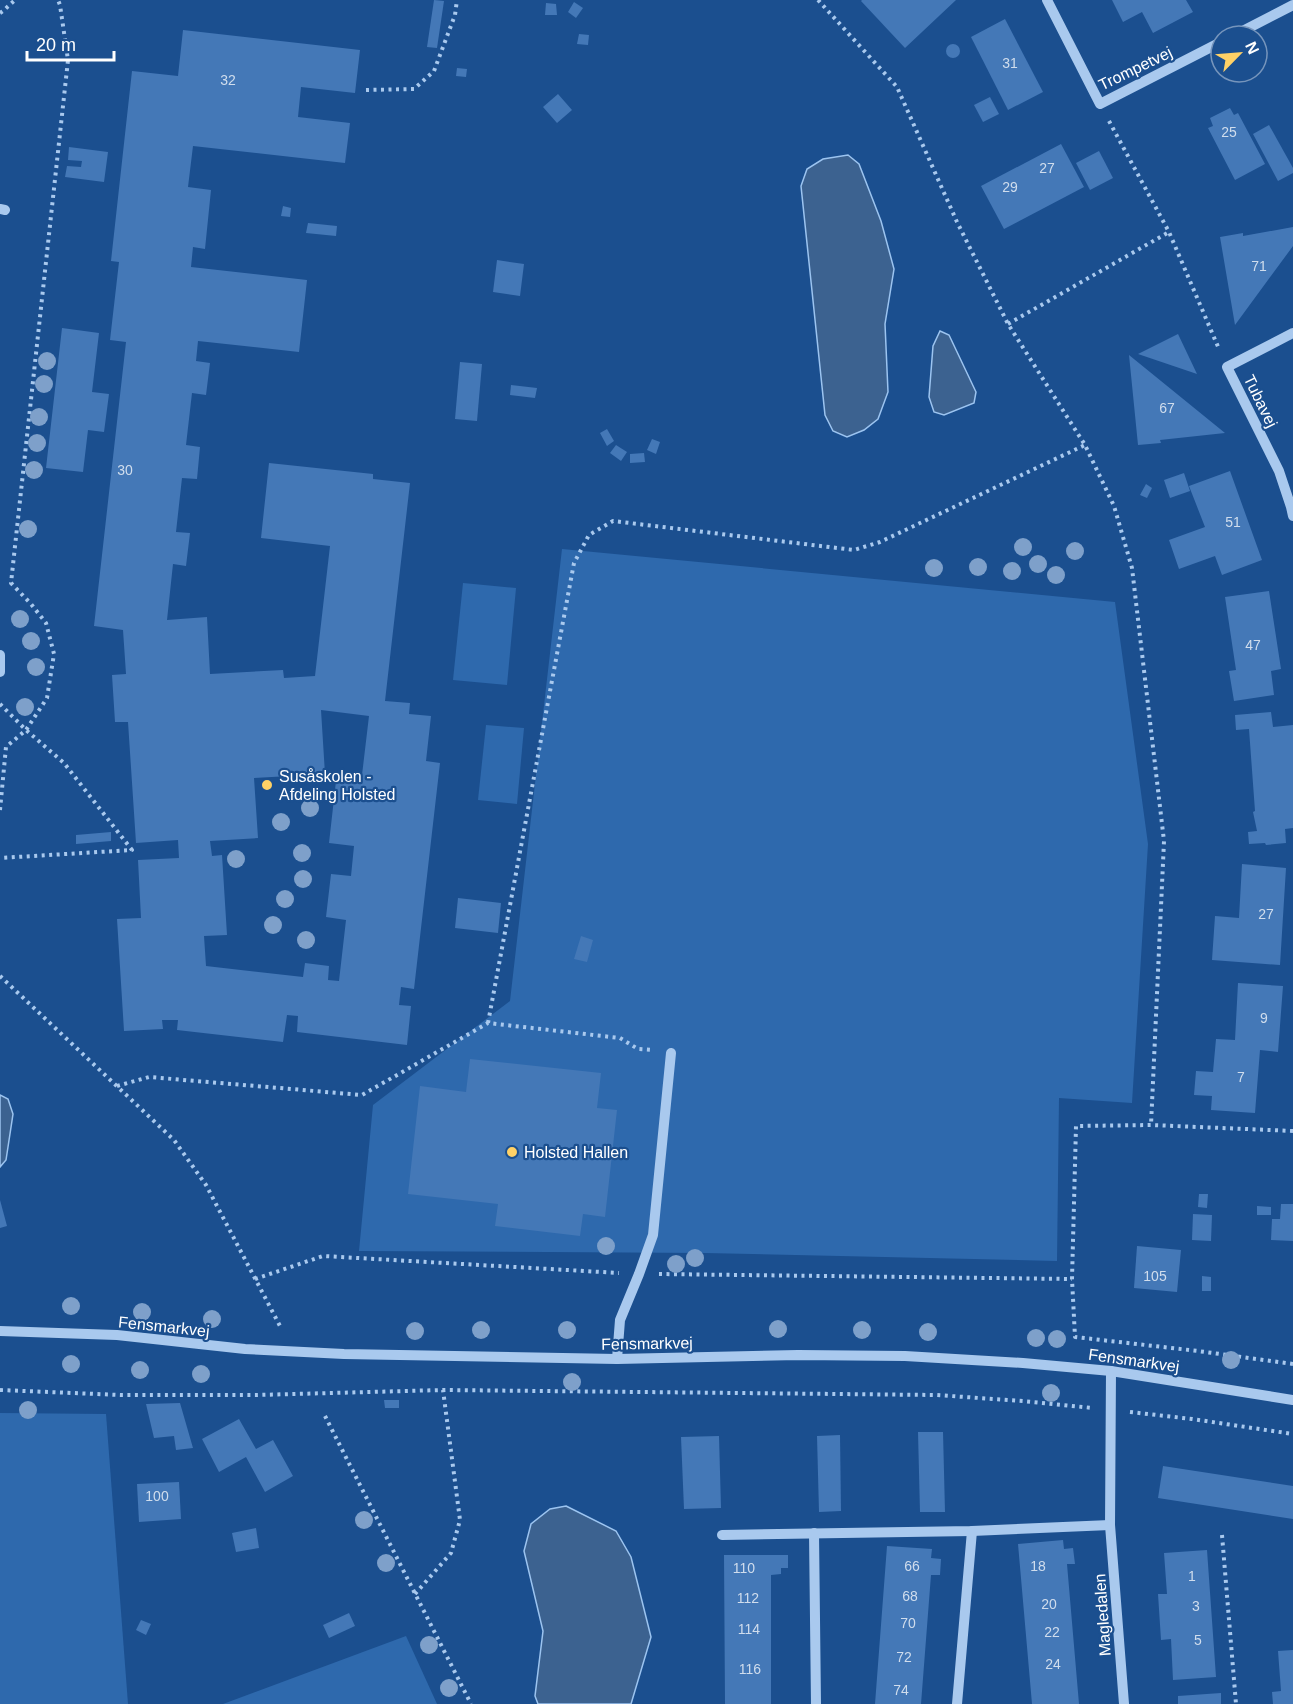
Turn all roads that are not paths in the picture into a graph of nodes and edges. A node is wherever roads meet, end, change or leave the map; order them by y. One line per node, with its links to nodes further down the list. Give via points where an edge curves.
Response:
1 (1047, 0): 4 (street, Trompetvej, via 1100,104)
2 (1293, 5): 3 (street)
3 (1256, 24)
4 (1209, 48)
5 (1293, 333): 6 (street, Tubavej, via 1227,367 1279,471)
6 (1293, 516)
7 (0, 655): 8 (street)
8 (0, 672)
9 (671, 1053): 11 (street, via 653,1235 620,1320)
10 (0, 1331): 11 (street, Fensmarkvej, via 117,1335 333,1354)
11 (617, 1359): 12 (street, Fensmarkvej, via 905,1356)
12 (1111, 1371): 13 (street, Fensmarkvej); 14 (street, Magledalen)
13 (1293, 1400)
14 (1110, 1525): 15 (street); 20 (street, Magledalen)
15 (972, 1531): 16 (street); 19 (street)
16 (814, 1533): 17 (street); 18 (street)
17 (722, 1534)
18 (816, 1704)
19 (957, 1704)
20 (1124, 1704)

